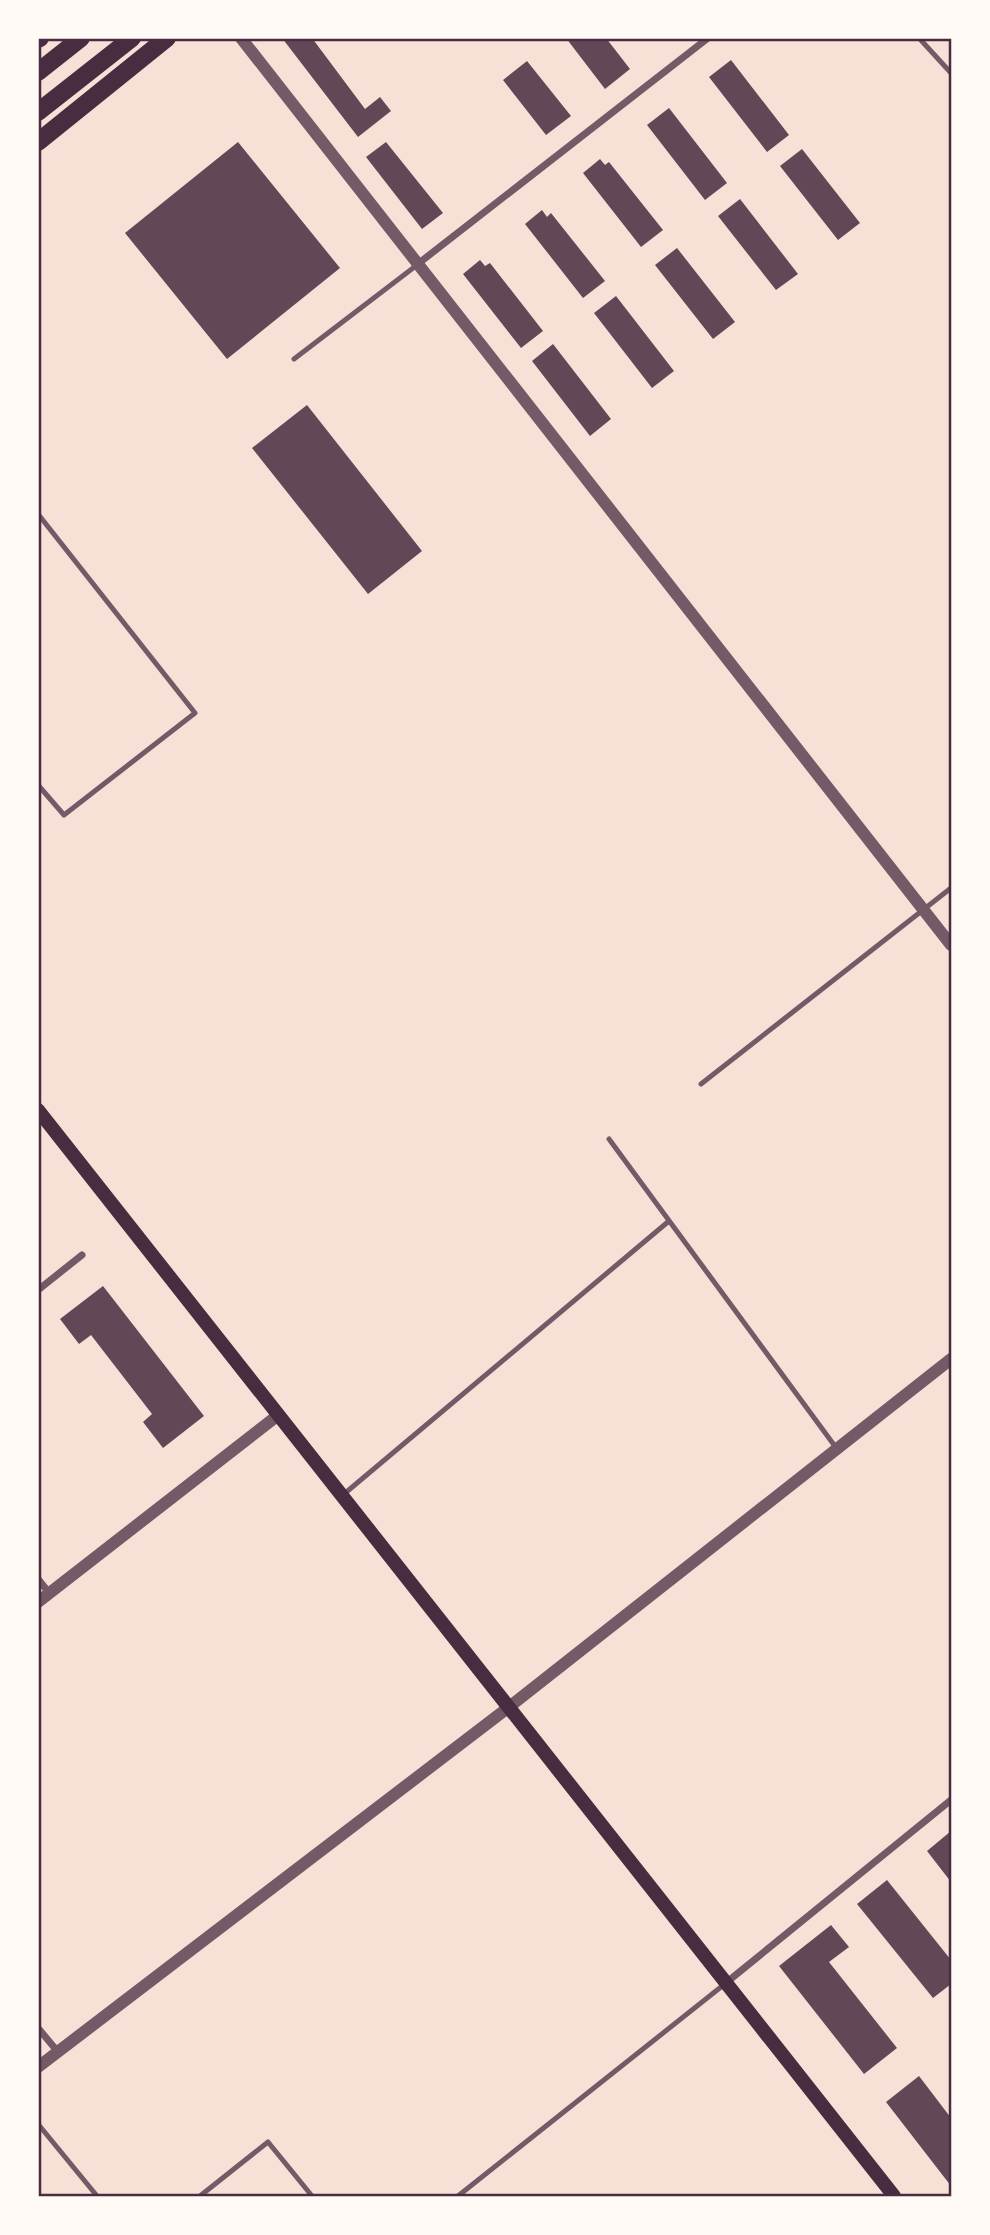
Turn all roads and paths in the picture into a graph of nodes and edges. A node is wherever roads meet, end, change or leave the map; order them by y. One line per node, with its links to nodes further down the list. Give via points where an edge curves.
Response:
1 (80, 38): 7 (main road)
2 (167, 38): 10 (main road)
3 (241, 38): 11 (street)
4 (708, 38): 11 (street)
5 (919, 38): 8 (lane)
6 (128, 41): 9 (main road)
7 (38, 72)
8 (951, 73)
9 (38, 112)
10 (38, 142)
11 (419, 263): 12 (lane); 16 (street)
12 (294, 359)
13 (38, 514): 14 (lane, via 195,713 64,815)
14 (38, 785)
15 (951, 888): 16 (lane)
16 (924, 909): 17 (street); 18 (lane)
17 (951, 944)
18 (701, 1084)
19 (38, 1110): 25 (main road)
20 (609, 1139): 21 (lane)
21 (669, 1221): 26 (lane); 27 (lane)
22 (82, 1255): 23 (street)
23 (38, 1290)
24 (951, 1359): 26 (street)
25 (277, 1416): 27 (main road); 29 (street)
26 (837, 1449): 31 (street)
27 (342, 1496): 31 (main road)
28 (38, 1579): 29 (street)
29 (50, 1594): 30 (street)
30 (38, 1602)
31 (509, 1707): 33 (main road); 35 (street)
32 (951, 1800): 33 (street)
33 (726, 1983): 41 (lane); 42 (main road)
34 (38, 2028): 35 (street)
35 (58, 2052): 36 (street)
36 (38, 2067)
37 (38, 2124): 38 (lane)
38 (97, 2196)
39 (200, 2196): 40 (lane, via 268,2142)
40 (312, 2196)
41 (458, 2196)
42 (894, 2196)

